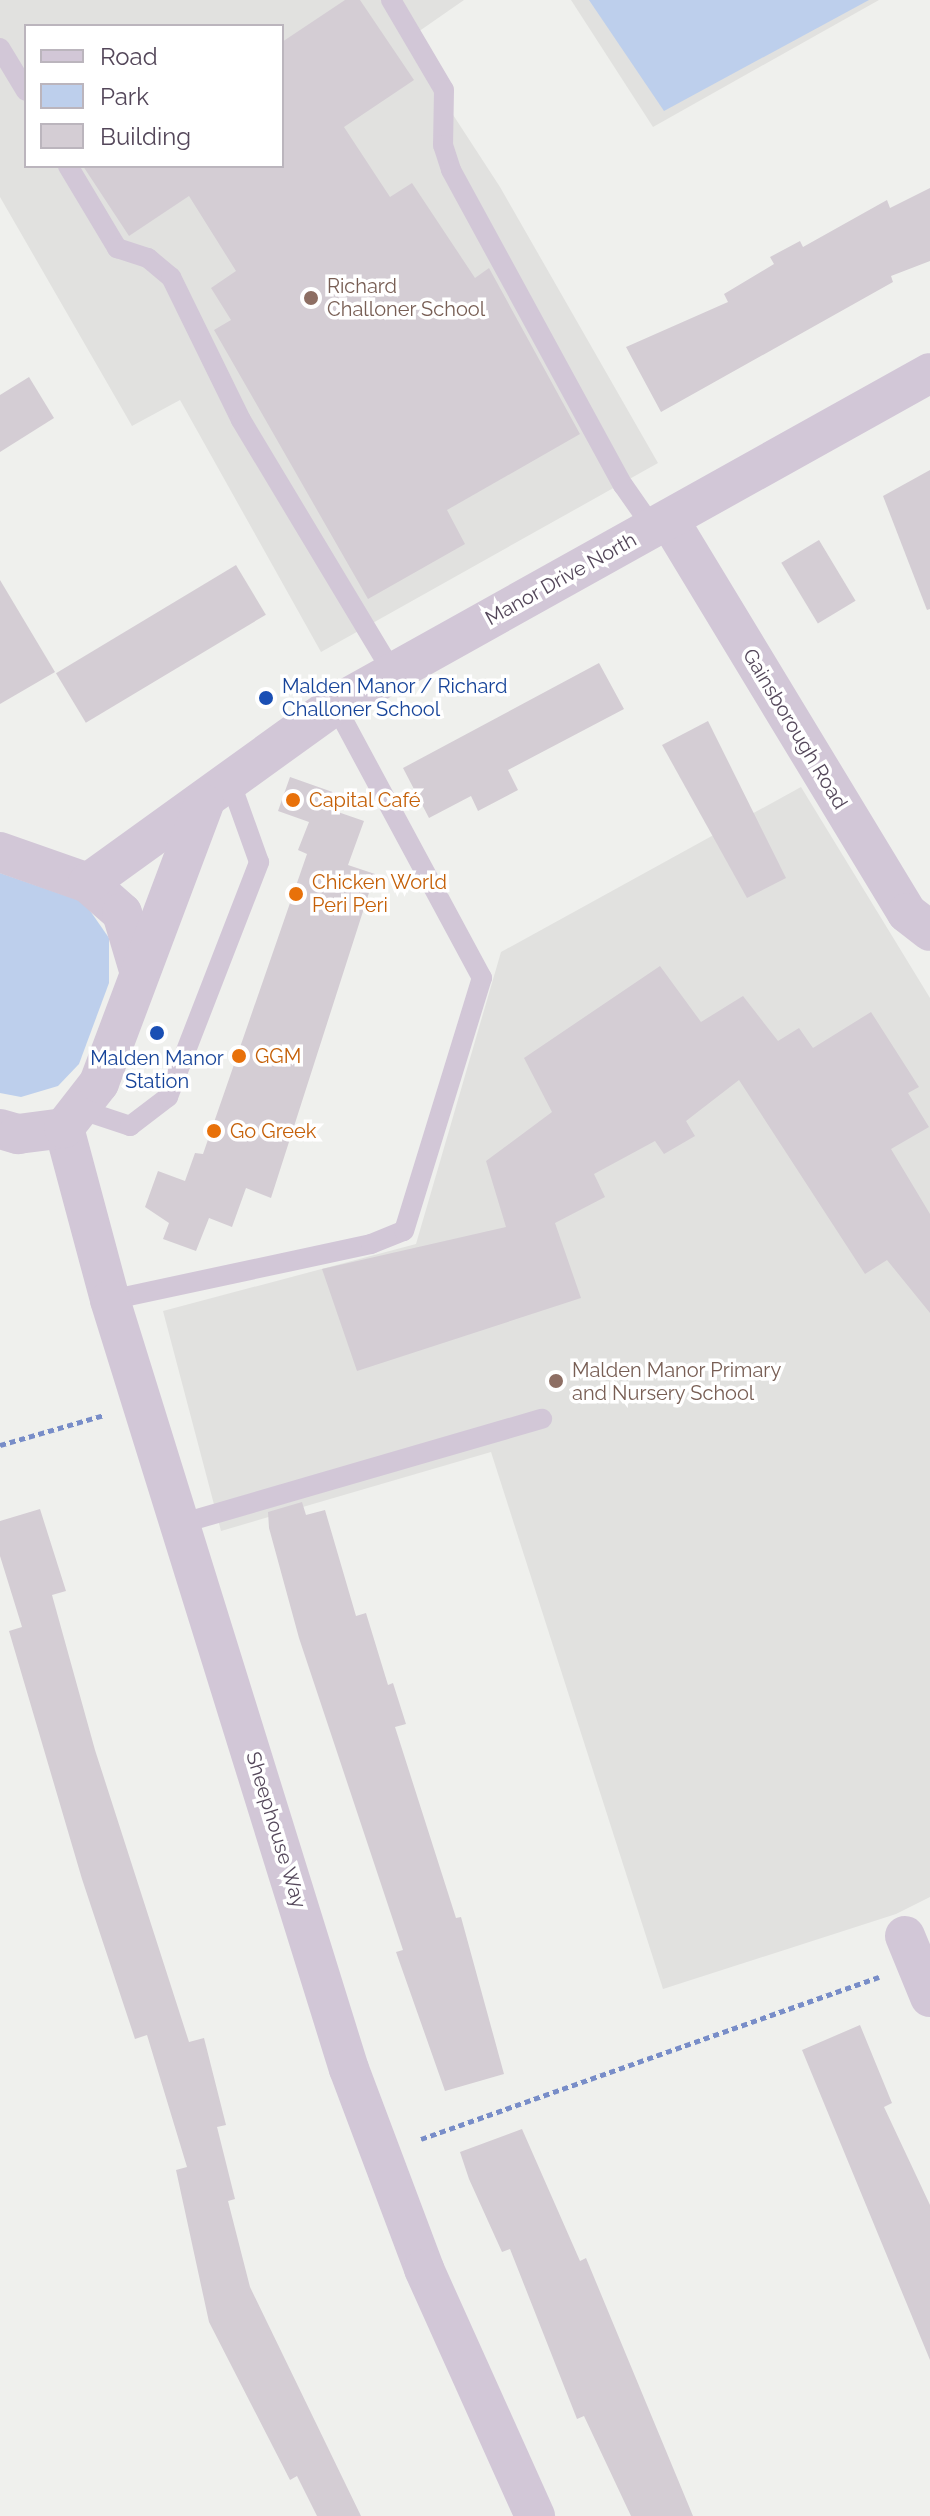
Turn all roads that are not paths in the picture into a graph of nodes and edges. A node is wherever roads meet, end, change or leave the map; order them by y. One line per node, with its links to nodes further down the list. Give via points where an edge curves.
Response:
1 (391, 0): 6 (lane, via 444,90 443,145 451,170 623,485)
2 (0, 48): 3 (lane)
3 (24, 88)
4 (69, 168): 7 (lane, via 117,248 148,258 171,277 241,420)
5 (930, 373): 6 (street, Manor Drive North)
6 (661, 524): 7 (street, Manor Drive North); 12 (street, Gainsborough Road, via 907,913)
7 (393, 673): 8 (street, Manor Drive North)
8 (335, 705): 9 (street, Manor Drive North); 16 (lane, via 482,978 404,1231 371,1244)
9 (217, 791): 11 (street, Manor Drive North); 13 (street); 14 (lane, via 259,862 168,1097 130,1126)
10 (0, 852): 11 (street)
11 (88, 883): 13 (street, via 122,913)
12 (930, 931)
13 (138, 967): 14 (street, via 99,1083)
14 (71, 1119): 15 (street, via 18,1134); 16 (street, Sheephouse Way)
15 (0, 1129)
16 (110, 1300): 18 (street, Sheephouse Way)
17 (542, 1419): 18 (lane)
18 (183, 1523): 19 (street, Sheephouse Way, via 378,2154)
19 (535, 2516)

